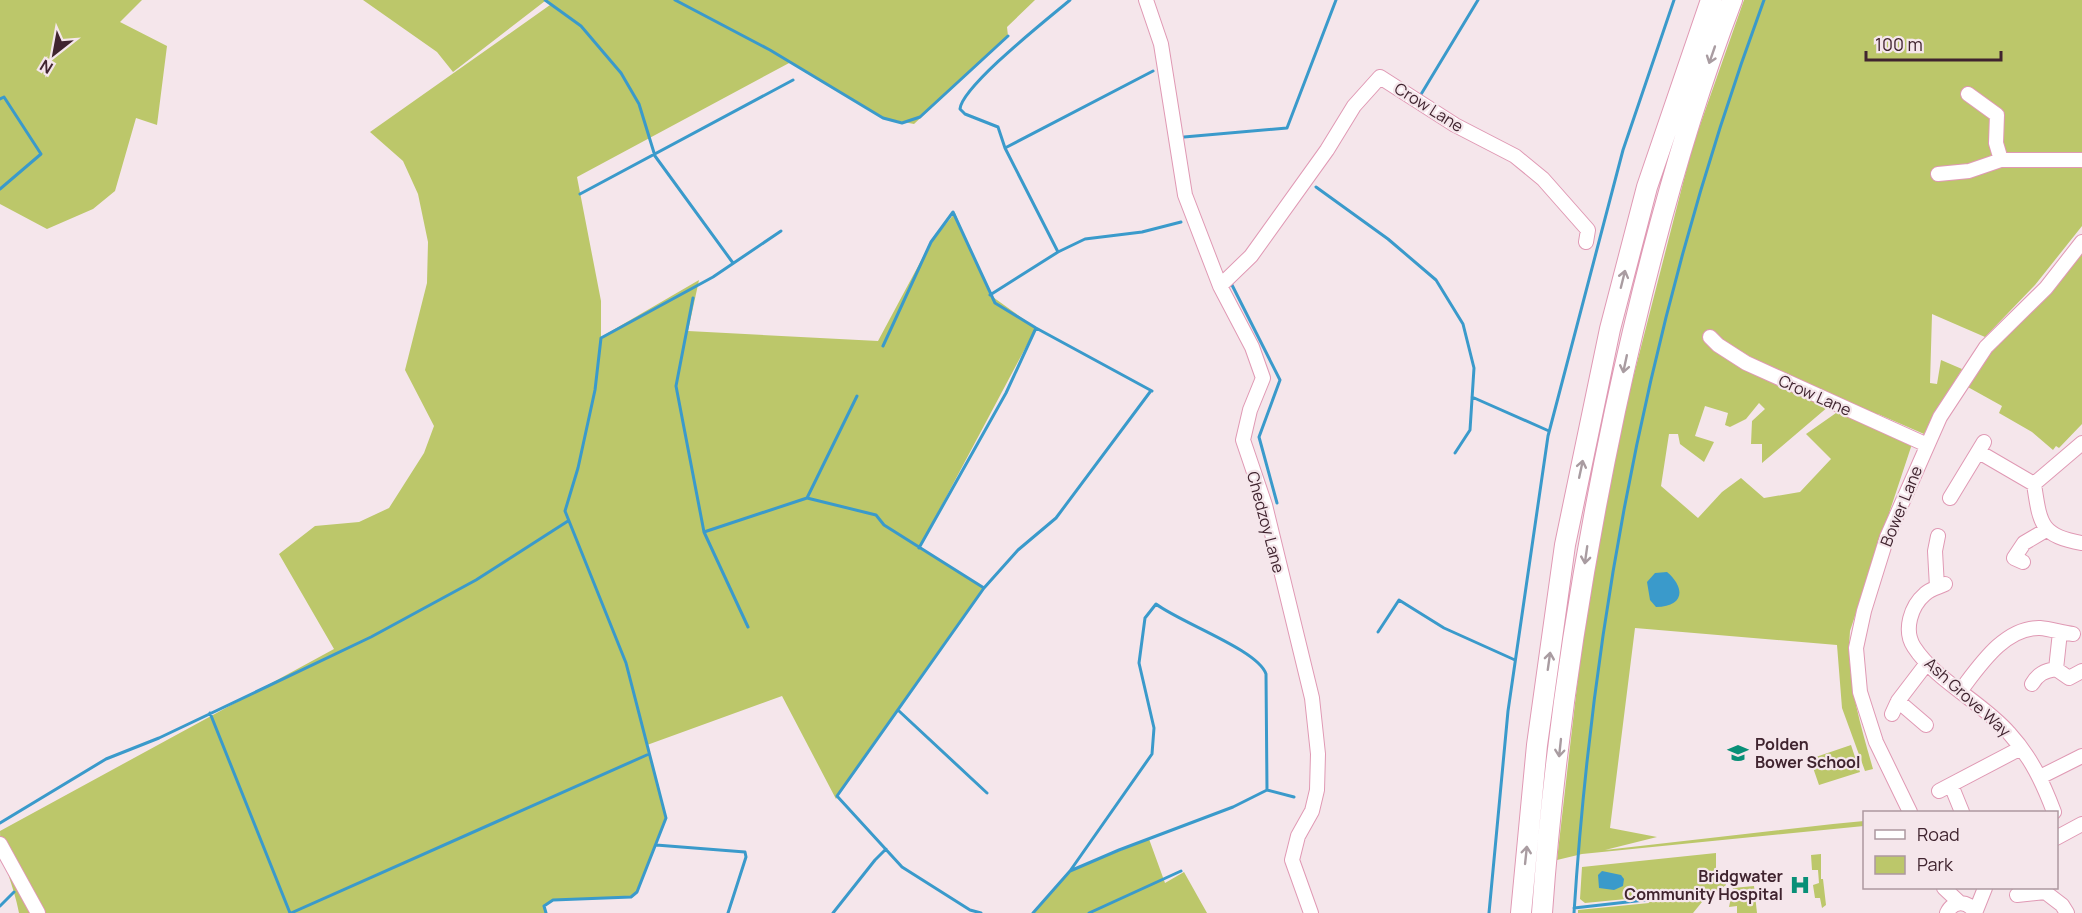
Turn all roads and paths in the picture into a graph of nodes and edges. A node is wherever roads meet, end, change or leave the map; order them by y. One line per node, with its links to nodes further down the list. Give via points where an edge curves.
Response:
1 (1146, 0): 10 (street, Chedzoy Lane, via 1161,44 1185,195)
2 (1711, 0): 45 (highway, one-way to 2, via 1536,745 1565,545 1610,329 1647,187)
3 (1732, 0): 46 (highway, one-way to 46, via 1670,190 1632,331 1588,539)
4 (1968, 94): 5 (street, via 1997,115 1996,143)
5 (2001, 160): 6 (street); 7 (street, via 1969,171)
6 (2082, 160)
7 (1938, 174)
8 (1586, 242): 10 (street, Crow Lane, via 1588,230 1536,173 1515,156 1380,77 1354,106 1251,256)
9 (2082, 242): 13 (street, Bower Lane, via 2046,288 1986,347)
10 (1220, 286): 44 (street, Chedzoy Lane, via 1252,347 1263,378 1242,440 1265,505 1312,698 1317,790 1292,860)
11 (1710, 337): 13 (street, Crow Lane, via 1746,363)
12 (2082, 437): 14 (street, via 2073,444)
13 (1925, 444): 32 (street, Bower Lane, via 1887,537 1856,648 1866,715)
14 (2077, 447): 15 (street)
15 (2034, 484): 16 (street, via 1982,447); 17 (street, via 2040,520)
16 (1950, 498)
17 (2046, 530): 19 (street, via 2064,540); 20 (street, via 2024,543)
18 (1938, 536): 21 (street, Ash Grove Way, via 1935,551 1941,586 1926,592 1913,607 1909,626 1913,646)
19 (2082, 543)
20 (2016, 562)
21 (1927, 663): 25 (street, Ash Grove Way); 26 (street)
22 (2056, 669): 23 (street, via 2069,678); 24 (street); 25 (street, via 2067,633 2040,628 2005,640)
23 (2082, 670)
24 (2031, 681)
25 (1961, 690): 29 (street, Ash Grove Way)
26 (1898, 701): 27 (street); 28 (street)
27 (1892, 714)
28 (1926, 725)
29 (2021, 748): 31 (street, Ash Grove Way); 33 (street, via 1945,788)
30 (2082, 756): 31 (street)
31 (2040, 777): 34 (street, Ash Grove Way)
32 (1909, 811)
33 (1967, 811)
34 (2053, 811)
35 (2082, 824): 36 (street)
36 (2060, 836)
37 (0, 844): 43 (street)
38 (1944, 889): 42 (street)
39 (1979, 889): 42 (street)
40 (1985, 889): 47 (street)
41 (2022, 892): 48 (street, via 2045,892)
42 (1955, 907): 47 (street, via 1972,907)
43 (38, 913)
44 (1311, 913)
45 (1521, 913)
46 (1542, 913)
47 (1975, 913)
48 (2067, 913)

